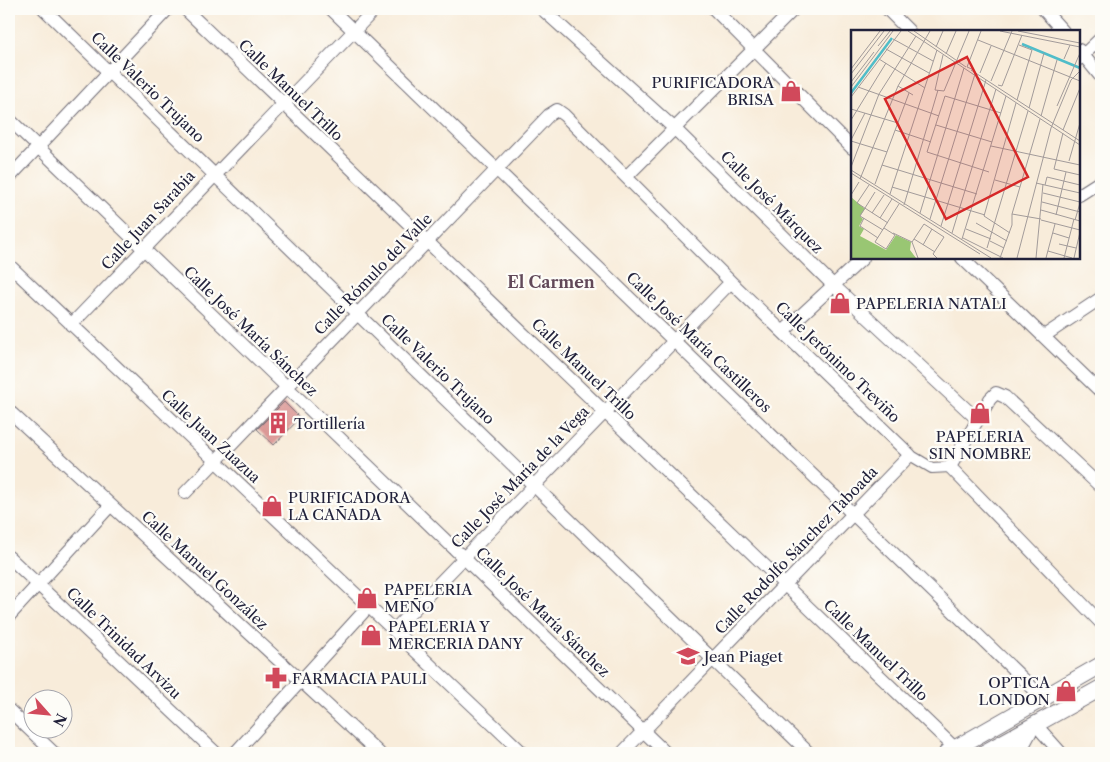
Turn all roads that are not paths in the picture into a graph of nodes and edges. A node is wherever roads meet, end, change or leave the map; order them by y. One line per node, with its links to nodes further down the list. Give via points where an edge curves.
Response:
1 (44, 9): 17 (street, Calle Valerio Trujano)
2 (168, 9): 17 (street)
3 (184, 9): 19 (street, Calle Manuel Trillo)
4 (331, 9): 13 (street, Calle José María Castilleros)
5 (375, 9): 13 (street, Calle Juan Sarabia)
6 (542, 9): 22 (street, Calle José Márquez)
7 (714, 9): 15 (street)
8 (794, 9): 15 (street)
9 (887, 9): 11 (street)
10 (1043, 9): 12 (street)
11 (908, 30)
12 (1062, 30)
13 (354, 31): 19 (street, Calle Juan Sarabia); 25 (street, Calle José María Castilleros)
14 (1101, 38): 16 (street)
15 (754, 49): 22 (street); 24 (street)
16 (1080, 54): 18 (street)
17 (109, 72): 23 (street); 26 (street, Calle Valerio Trujano)
18 (1101, 77)
19 (282, 104): 26 (street, Calle Juan Sarabia); 31 (street, Calle Manuel Trillo)
20 (557, 110): 25 (street, Calle Rómulo del Valle); 27 (street, Calle Jerónimo Treviño)
21 (9, 119): 23 (street, Calle José María Sánchez)
22 (675, 129): 27 (street); 37 (street, Calle José Márquez)
23 (38, 147): 28 (street); 32 (street, Calle José María Sánchez)
24 (851, 147)
25 (496, 169): 31 (street, Calle Rómulo del Valle); 43 (street, Calle José María Castilleros)
26 (214, 174): 32 (street, Calle Juan Sarabia); 39 (street, Calle Valerio Trujano)
27 (627, 176): 36 (street, Calle Jerónimo Treviño)
28 (9, 178)
29 (1101, 181): 30 (street)
30 (1080, 194)
31 (426, 241): 39 (street, Calle Rómulo del Valle); 47 (street, Calle Manuel Trillo)
32 (143, 249): 40 (street, Calle Juan Sarabia); 44 (street, Calle José María Sánchez)
33 (862, 259): 37 (street)
34 (963, 259): 42 (street)
35 (9, 265): 40 (street, Calle Juan Zuazua)
36 (732, 282): 41 (street, Calle Jerónimo Treviño); 43 (street, Calle José María de la Vega)
37 (833, 285): 41 (street); 48 (street, Calle José Márquez)
38 (1101, 298): 42 (street)
39 (357, 313): 44 (street, Calle Rómulo del Valle); 52 (street, Calle Valerio Trujano)
40 (71, 325): 50 (street, Calle Juan Zuazua)
41 (783, 332): 49 (street, Calle Jerónimo Treviño)
42 (1044, 336): 45 (street)
43 (675, 342): 47 (street, Calle José María de la Vega); 56 (street, Calle José María Castilleros)
44 (286, 387): 50 (street, Calle Rómulo del Valle); 58 (street, Calle José María Sánchez)
45 (1101, 392)
46 (9, 411): 55 (street, Calle Manuel González)
47 (606, 413): 52 (street, Calle José María de la Vega); 60 (street, Calle Manuel Trillo)
48 (978, 420): 51 (street); 53 (street, via 996,393 1005,397)
49 (910, 455): 51 (street, Calle Jerónimo Treviño, via 932,468); 56 (street, Calle Rodolfo Sánchez Taboada)
50 (215, 462): 54 (street, Calle Rómulo del Valle); 61 (street, Calle Juan Zuazua)
51 (950, 467): 63 (street)
52 (535, 486): 58 (street, Calle José María de la Vega); 65 (street, Calle Valerio Trujano)
53 (1101, 487)
54 (186, 493)
55 (110, 506): 59 (street); 67 (street, Calle Manuel González)
56 (854, 514): 60 (street, Calle Rodolfo Sánchez Taboada); 69 (street, Calle José María Castilleros)
57 (9, 557): 59 (street, Calle Trinidad Arvizu)
58 (464, 559): 64 (street, Calle José María de la Vega); 72 (street, Calle José María Sánchez)
59 (39, 584): 62 (street); 75 (street, Calle Trinidad Arvizu)
60 (786, 584): 65 (street, Calle Rodolfo Sánchez Taboada); 73 (street, Calle Manuel Trillo)
61 (369, 606): 64 (street, Calle Juan Zuazua); 67 (street)
62 (9, 616)
63 (1101, 623)
64 (394, 630): 78 (street, Calle Juan Zuazua)
65 (713, 660): 72 (street, Calle Rodolfo Sánchez Taboada); 81 (street, Calle Valerio Trujano)
66 (1101, 665): 69 (street)
67 (300, 679): 76 (street); 77 (street, Calle Manuel González)
68 (1101, 688): 71 (street)
69 (1044, 699): 73 (street)
70 (9, 710): 74 (street)
71 (1035, 724): 82 (street); 83 (street, via 1023,746); 84 (street)
72 (643, 731): 79 (street, Calle Rodolfo Sánchez Taboada); 80 (street, Calle José María Sánchez)
73 (955, 752)
74 (54, 753)
75 (216, 753)
76 (235, 753)
77 (379, 753)
78 (523, 753)
79 (622, 753)
80 (666, 753)
81 (809, 753)
82 (984, 753)
83 (1012, 753)
84 (1061, 753)

